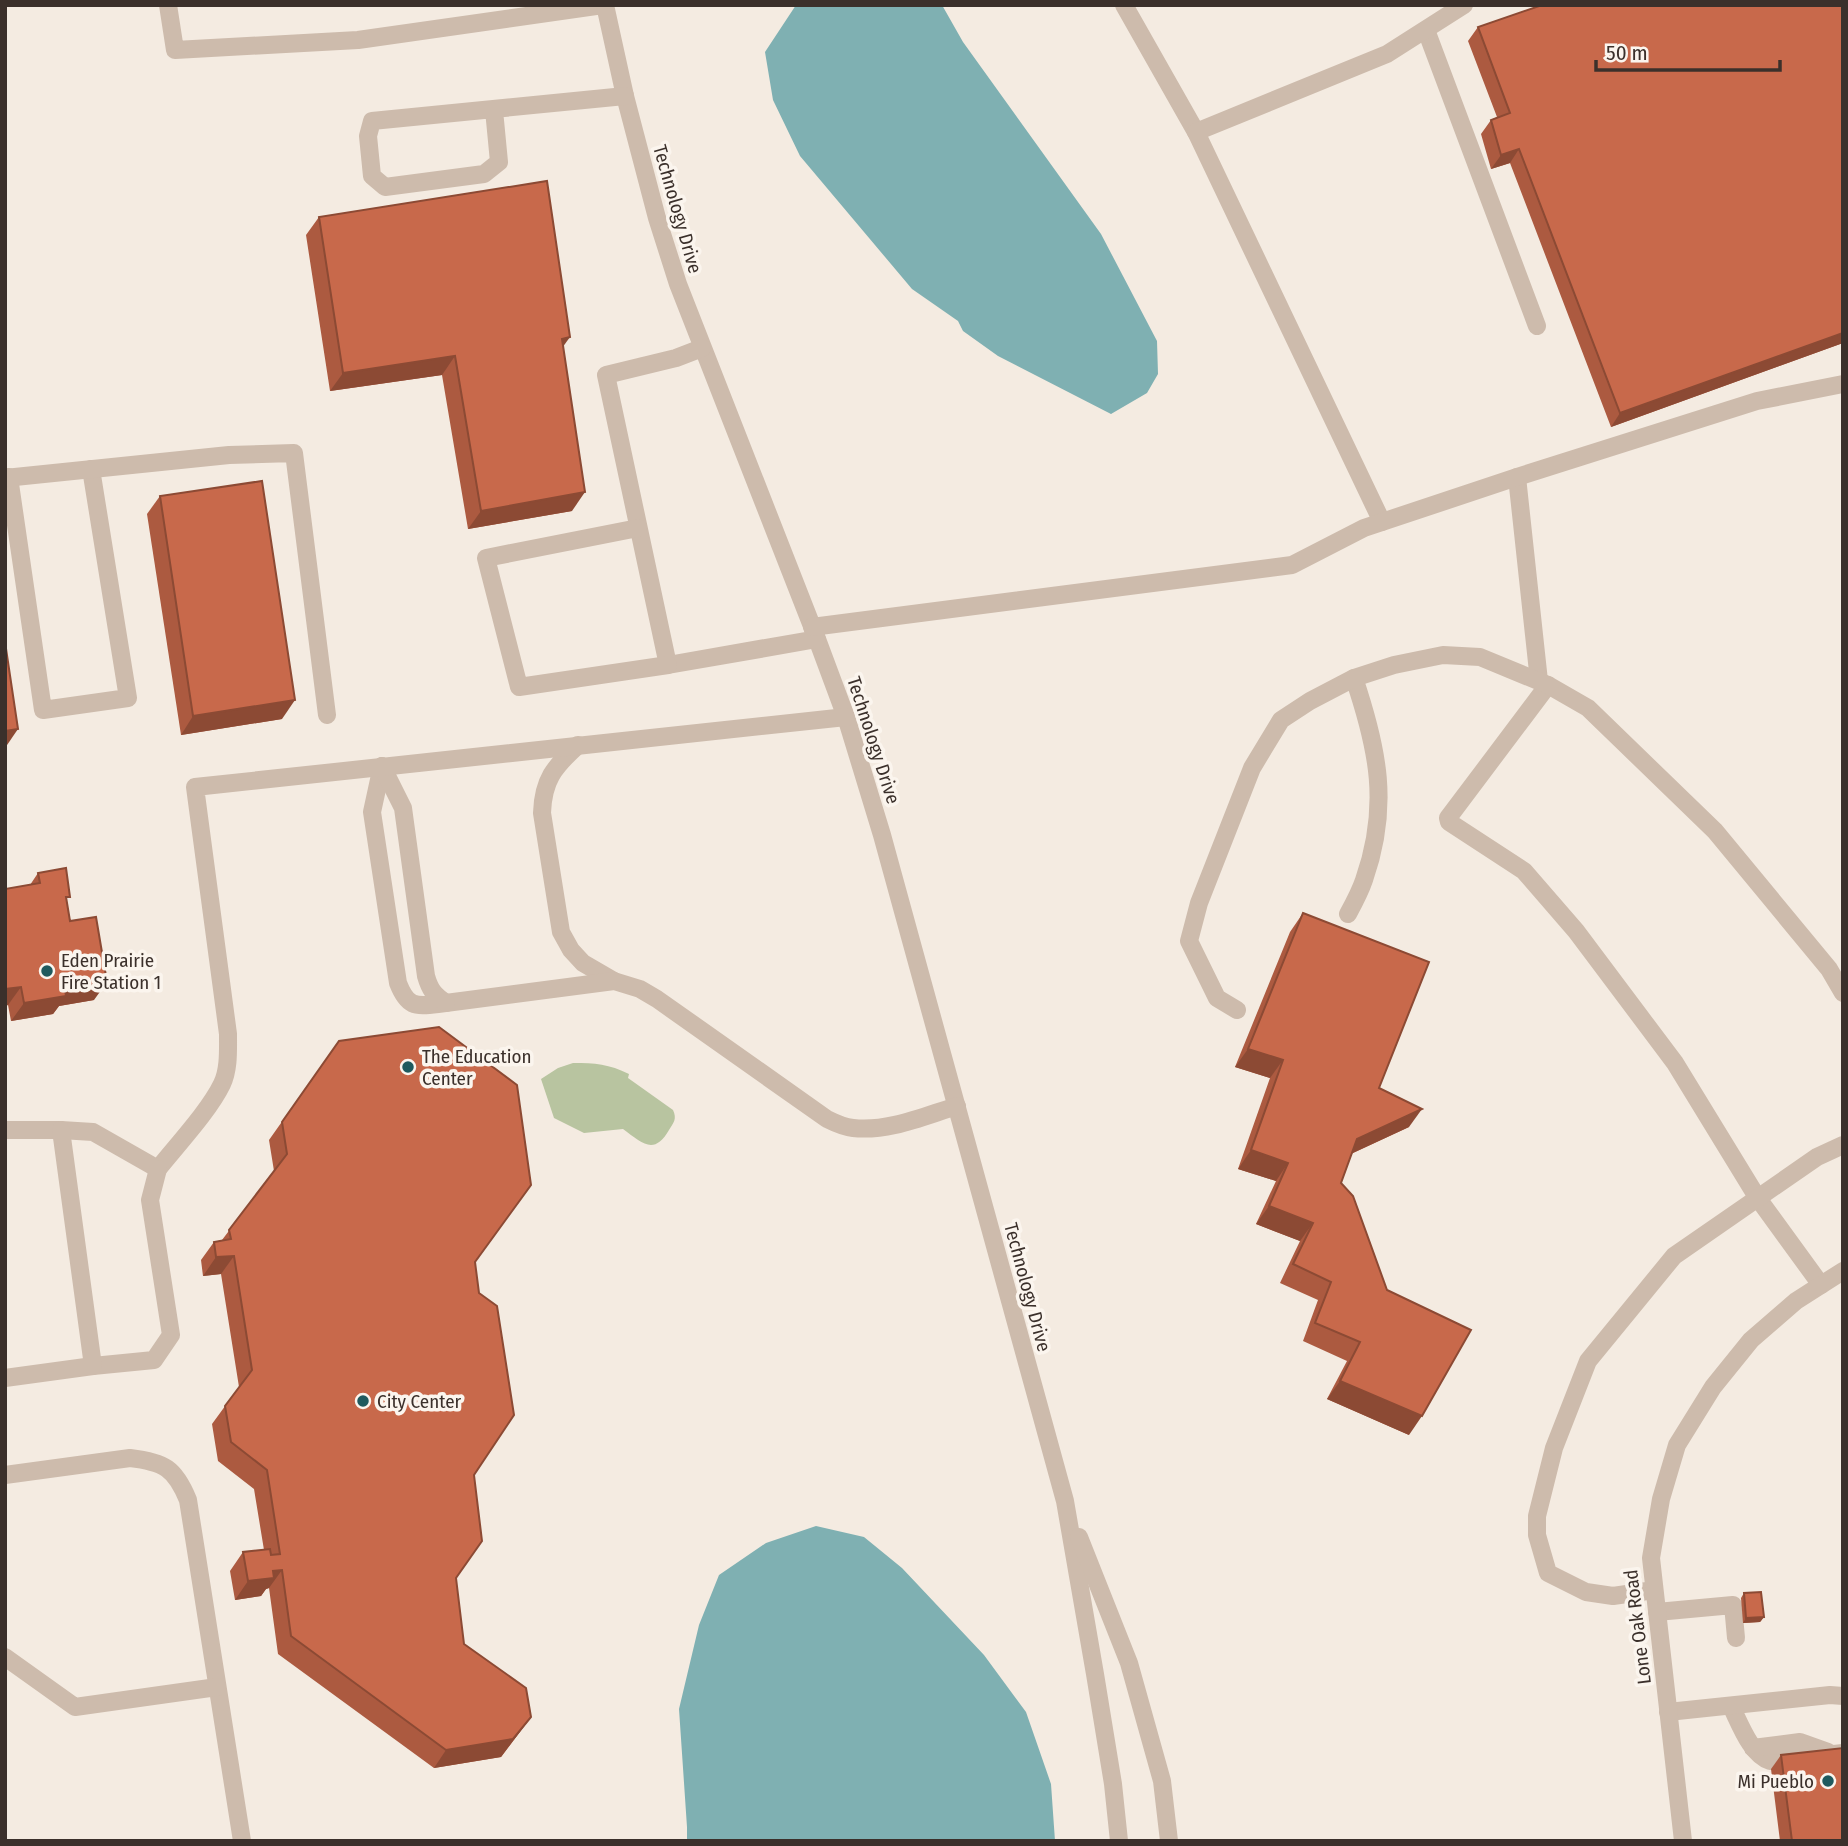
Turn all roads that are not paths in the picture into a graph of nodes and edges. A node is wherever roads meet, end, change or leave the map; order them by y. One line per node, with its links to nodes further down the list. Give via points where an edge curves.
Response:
1 (168, 5): 2 (street, via 175,50 358,40)
2 (604, 5): 6 (street, Technology Drive)
3 (1124, 5): 8 (street)
4 (1464, 5): 5 (street)
5 (1426, 30): 8 (street, via 1387,54); 9 (street)
6 (625, 96): 7 (street); 10 (street, Technology Drive, via 657,218)
7 (494, 110): 7 (street, via 372,121 368,136 372,176 385,187 484,174 499,162)
8 (1196, 132): 15 (street)
9 (1537, 326)
10 (702, 348): 16 (street, via 606,375); 17 (street, Technology Drive)
11 (1843, 384): 14 (street, via 1757,401)
12 (91, 469): 13 (street); 13 (street, via 128,698 43,710); 21 (street, via 293,453)
13 (7, 477)
14 (1517, 477): 15 (street); 20 (street)
15 (1382, 522): 17 (street, via 1292,565)
16 (638, 528): 18 (street); 18 (street, via 486,558 519,687)
17 (815, 633): 18 (street); 22 (street, Technology Drive)
18 (668, 664)
19 (1354, 678): 20 (street, via 1394,664 1443,655 1480,657); 25 (street, via 1376,758 1380,796 1364,880); 29 (street, via 1281,720 1252,768 1199,903 1189,941 1217,998)
20 (1544, 683): 27 (street, via 1588,708 1716,831 1829,969); 35 (street, via 1449,822 1524,871 1576,931 1675,1063)
21 (327, 715)
22 (846, 717): 23 (street); 30 (street, Technology Drive)
23 (578, 745): 24 (street); 26 (street, via 550,776 542,794 542,813 561,932 583,963)
24 (382, 766): 28 (street, via 403,808 426,976 434,995); 28 (street, via 372,812 398,983 404,998 413,1004); 34 (street, via 195,787 229,1034 228,1059 210,1104)
25 (1348, 915)
26 (614, 981): 28 (street); 30 (street, via 657,999 827,1119 850,1128 890,1126)
27 (1843, 993)
28 (446, 1003)
29 (1237, 1010)
30 (957, 1106): 41 (street, Technology Drive)
31 (5, 1130): 32 (street)
32 (61, 1130): 34 (street, via 93,1132); 38 (street)
33 (1843, 1145): 35 (street)
34 (158, 1169): 38 (street, via 150,1200 171,1335 154,1360)
35 (1757, 1197): 37 (street); 42 (street, via 1674,1256 1588,1361 1555,1448 1537,1516 1537,1535 1548,1573 1586,1592 1613,1596)
36 (1843, 1271): 37 (street, Lone Oak Road)
37 (1821, 1285): 42 (street, Lone Oak Road, via 1751,1340 1713,1387 1677,1445 1651,1558)
38 (93, 1366): 39 (street)
39 (5, 1378)
40 (5, 1475): 46 (street, via 131,1458 150,1460 180,1481 188,1500)
41 (1065, 1501): 52 (street, Technology Drive); 53 (street, Technology Drive, via 1129,1663 1162,1781)
42 (1654, 1590): 43 (street, Lone Oak Road)
43 (1657, 1612): 44 (street, via 1733,1605); 49 (street, Lone Oak Road)
44 (1736, 1638)
45 (5, 1657): 46 (street, via 75,1707)
46 (217, 1687): 51 (street)
47 (1843, 1696): 48 (street)
48 (1731, 1706): 49 (street); 50 (street, via 1763,1759 1770,1762)
49 (1668, 1712): 54 (street, Lone Oak Road)
50 (1839, 1753)
51 (242, 1841)
52 (1119, 1841)
53 (1169, 1841)
54 (1683, 1841)

